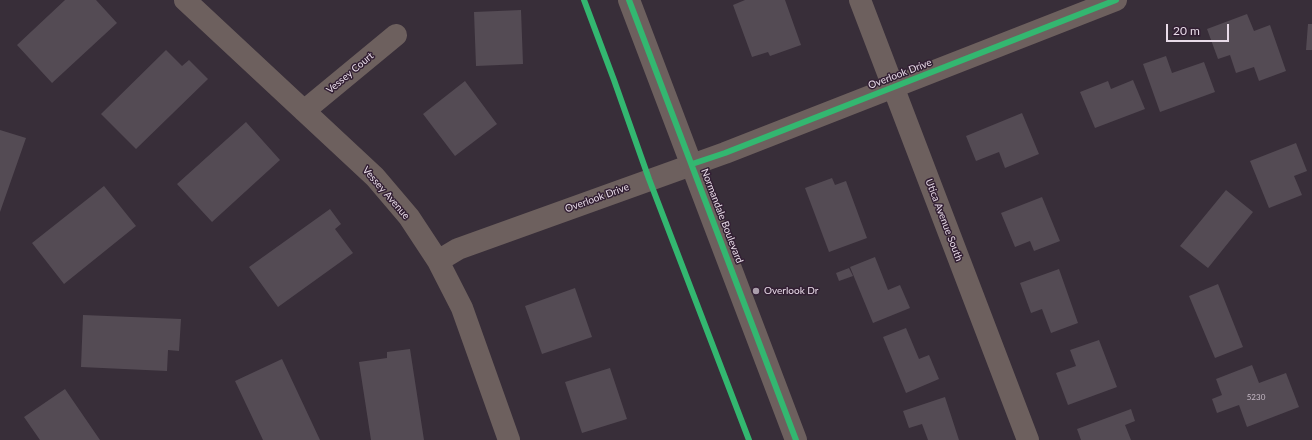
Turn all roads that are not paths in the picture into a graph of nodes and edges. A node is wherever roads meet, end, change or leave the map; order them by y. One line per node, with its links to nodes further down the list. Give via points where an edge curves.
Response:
1 (185, 0): 7 (street, Vessey Avenue)
2 (629, 0): 8 (street, Normandale Boulevard)
3 (860, 0): 6 (street, Utica Avenue South)
4 (1116, 0): 6 (street, Overlook Drive)
5 (396, 35): 7 (street, Vessey Court)
6 (893, 87): 8 (street, Overlook Drive); 12 (street, Utica Avenue South)
7 (304, 111): 9 (street, Vessey Avenue, via 375,177 409,217)
8 (692, 164): 9 (street, Overlook Drive, via 458,249); 11 (street, Normandale Boulevard)
9 (438, 261): 10 (street, Vessey Avenue, via 462,308)
10 (509, 440)
11 (796, 440)
12 (1028, 440)

